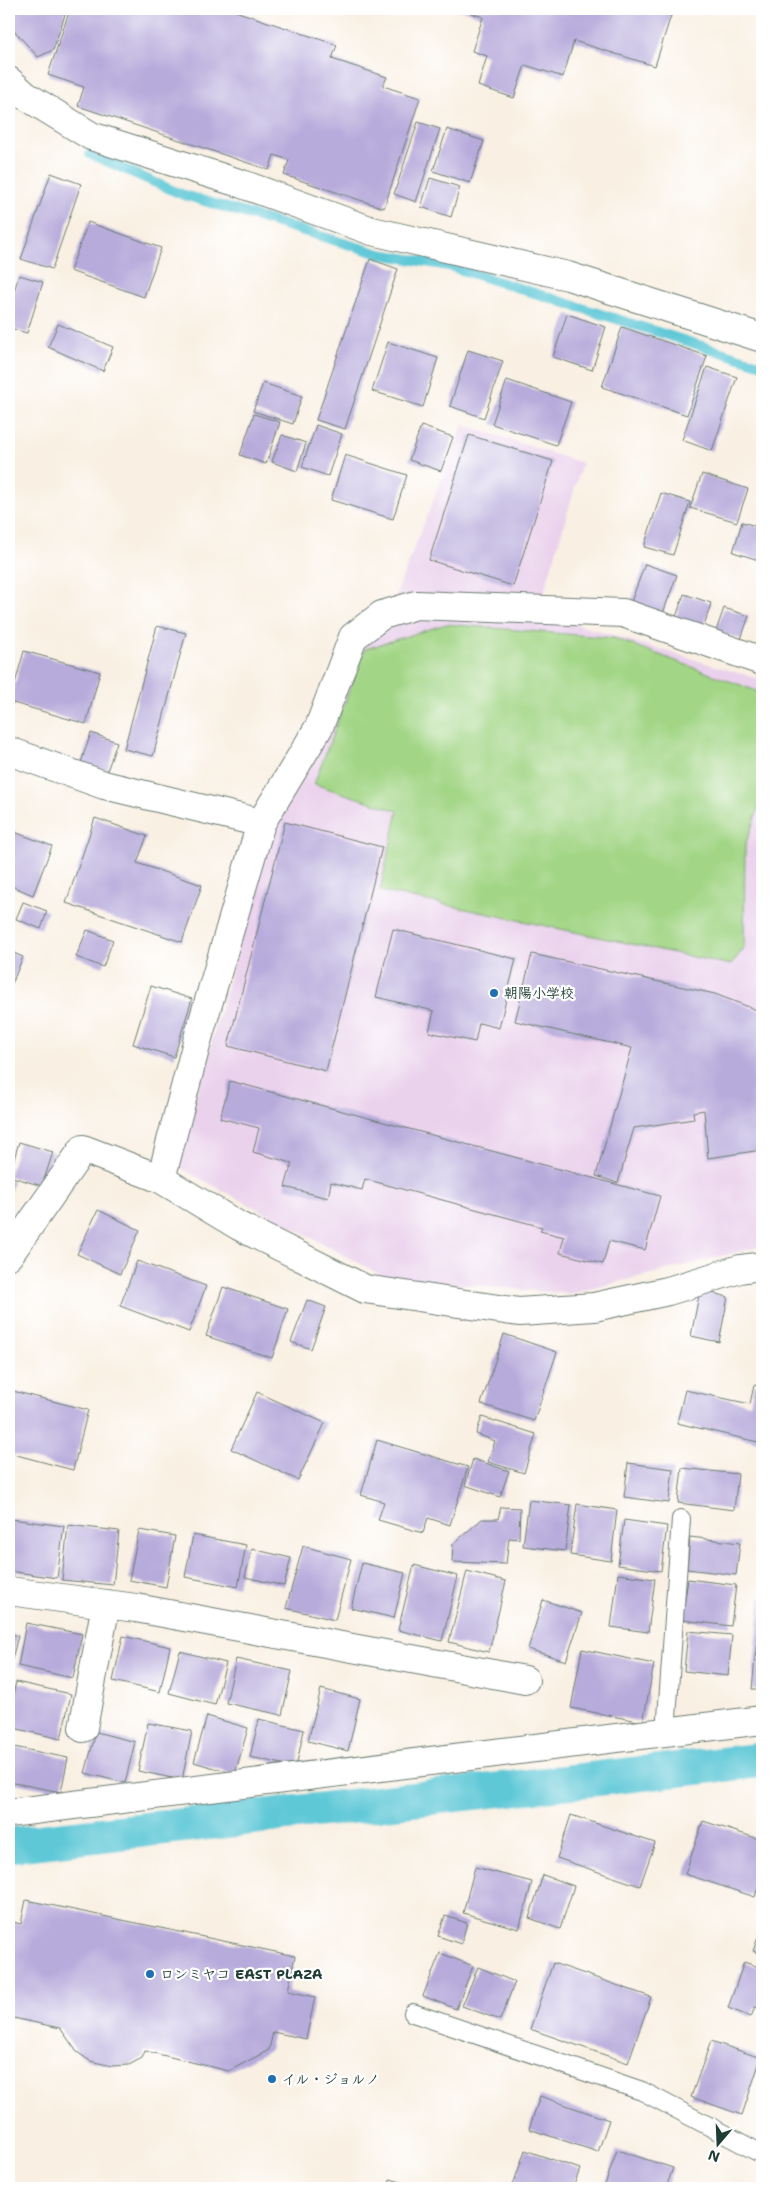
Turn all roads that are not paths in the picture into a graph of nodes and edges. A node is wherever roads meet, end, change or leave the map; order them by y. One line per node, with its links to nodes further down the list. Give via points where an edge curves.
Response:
1 (9, 80): 2 (street, via 26,96 91,136 242,184 372,231 568,276)
2 (762, 338)
3 (762, 661): 5 (street, via 623,613 416,605 382,615 353,637 319,727)
4 (9, 751): 5 (street, via 104,785)
5 (261, 823): 6 (street, via 198,1038)
6 (161, 1179): 7 (street, via 83,1149); 8 (street, via 239,1226 365,1289 519,1312 594,1307)
7 (9, 1255)
8 (762, 1266)
9 (681, 1519): 15 (lane)
10 (9, 1591): 11 (street)
11 (106, 1604): 12 (street); 14 (street)
12 (525, 1680)
13 (762, 1720): 15 (street)
14 (83, 1728)
15 (666, 1732): 16 (street)
16 (9, 1813)
17 (413, 2013): 18 (lane, via 642,2091)
18 (762, 2154)

